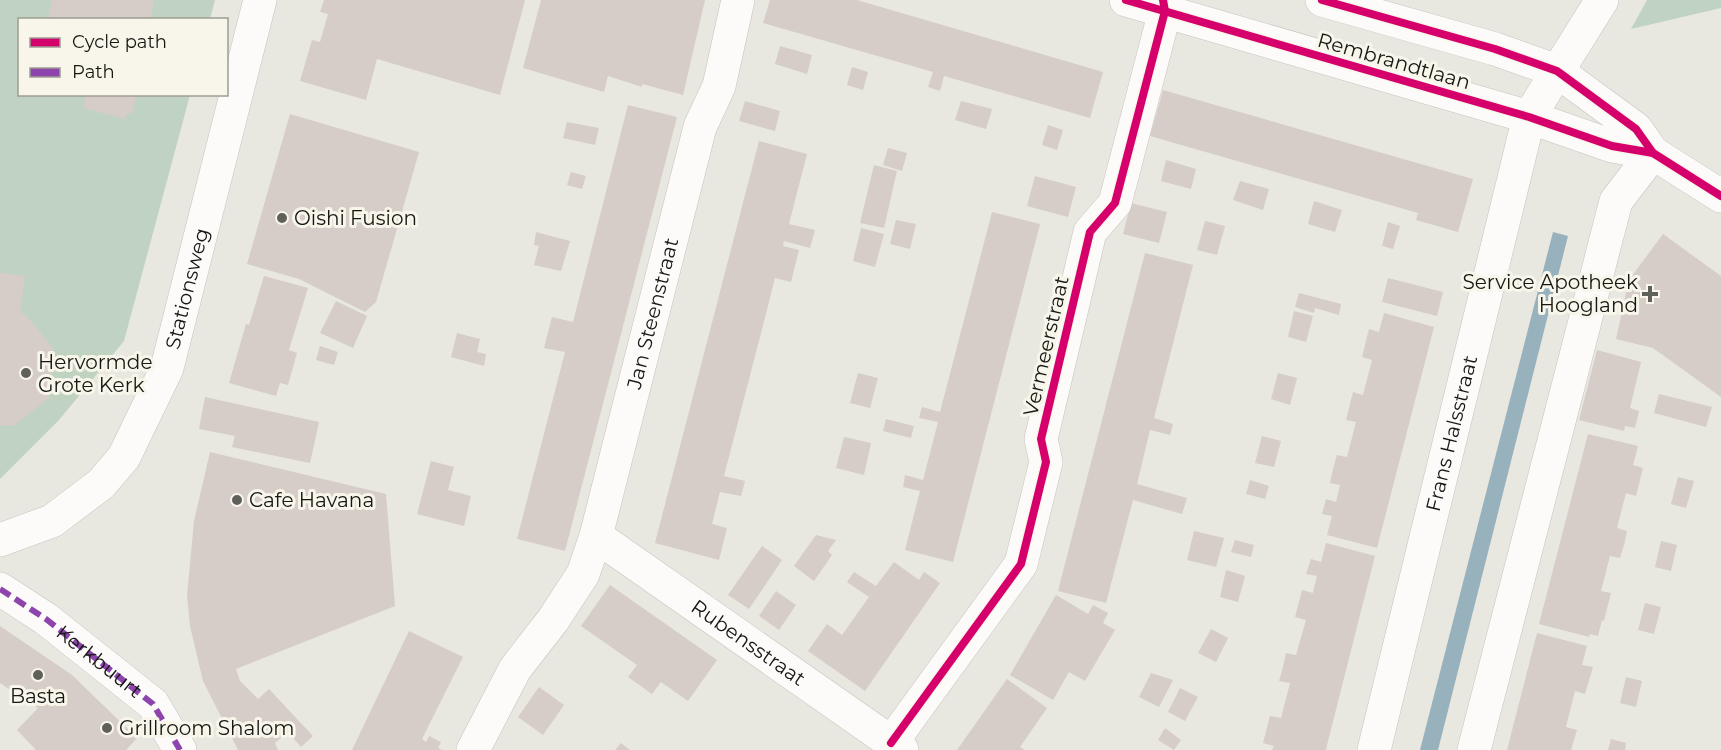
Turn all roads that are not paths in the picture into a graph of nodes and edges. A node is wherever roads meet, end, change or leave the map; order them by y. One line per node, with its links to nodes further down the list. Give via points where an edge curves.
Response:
1 (260, 0): 12 (street, Stationsweg, via 167,368 124,457 101,484 52,520)
2 (738, 0): 11 (street, Jan Steenstraat, via 719,86 700,128)
3 (1126, 0): 6 (street, Rembrandtlaan)
4 (1322, 0): 7 (street, Rembrandtlaan, via 1495,49)
5 (1602, 0): 7 (street, Frans Halsstraat)
6 (1164, 5): 8 (street, Rembrandtlaan); 14 (street, Vermeerstraat, via 1115,203 1090,232 1041,439 1046,462 1021,564)
7 (1557, 71): 8 (street, Frans Halsstraat); 9 (street, Rembrandtlaan, via 1636,129)
8 (1529, 117): 9 (street, Rembrandtlaan, via 1612,146); 17 (street, Frans Halsstraat)
9 (1653, 153): 10 (street, Rembrandtlaan); 18 (street, via 1616,201)
10 (1721, 196)
11 (596, 536): 14 (street, Rubensstraat); 16 (street, Jan Steenstraat, via 583,574 515,669)
12 (0, 540)
13 (0, 588): 15 (street, Kerkbuurt, via 46,619 153,704)
14 (896, 746)
15 (180, 750)
16 (473, 750)
17 (1374, 750)
18 (1474, 750)

